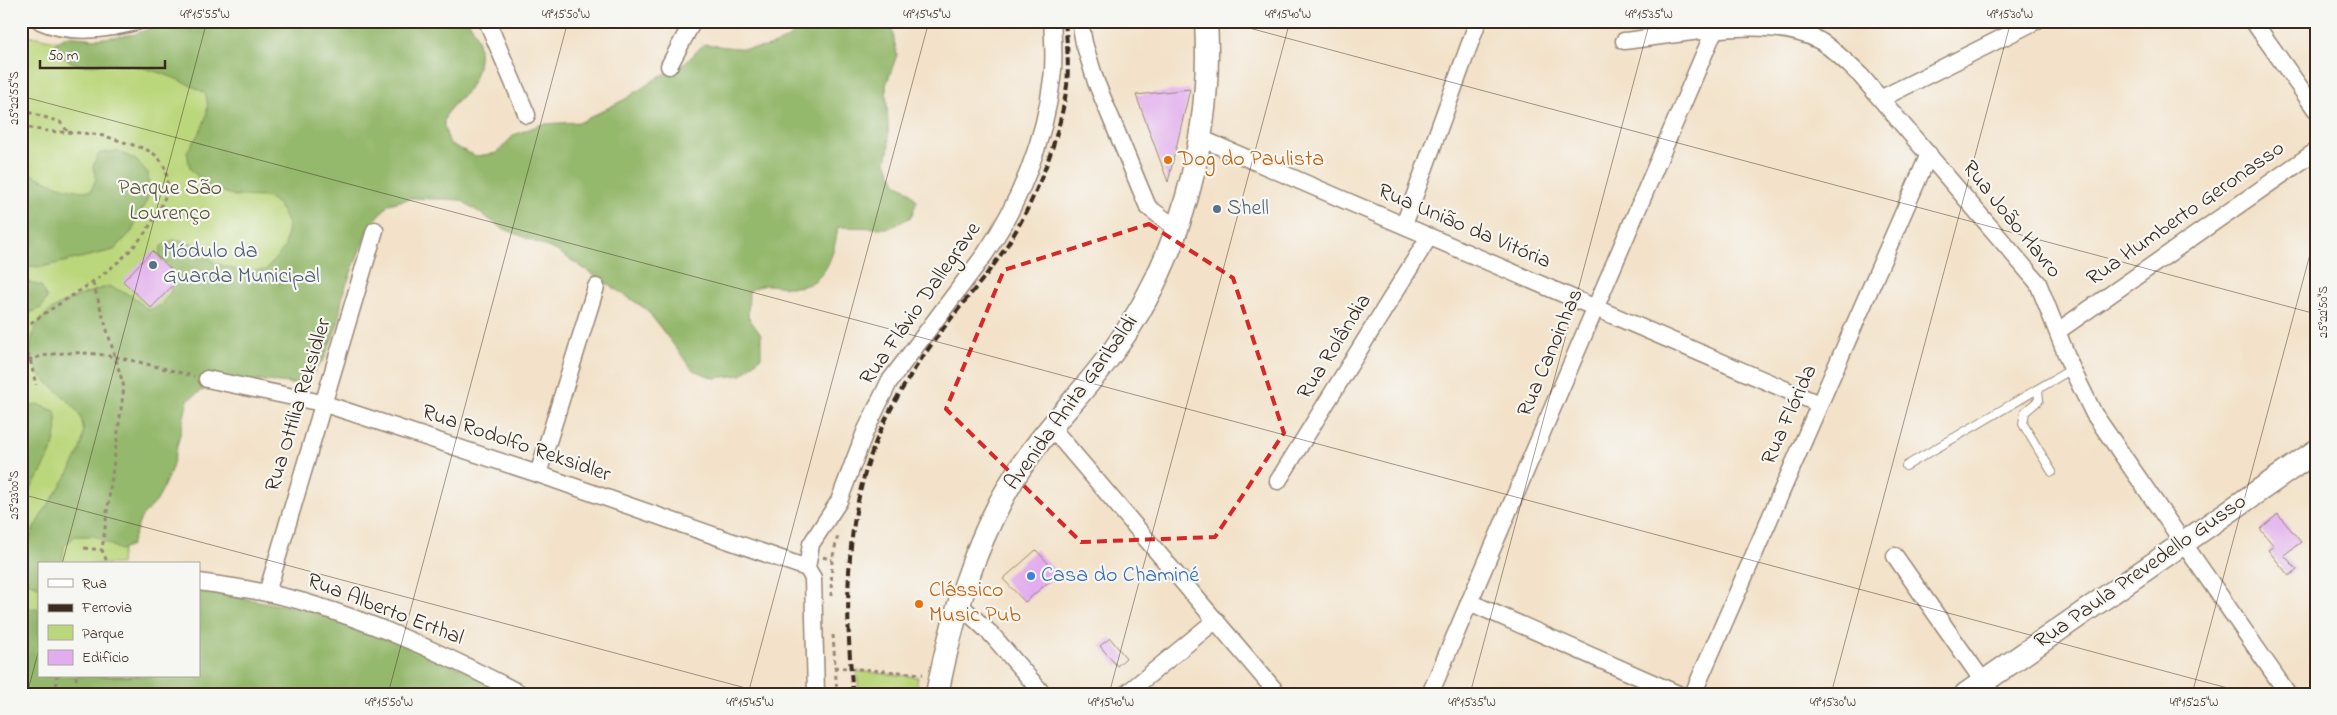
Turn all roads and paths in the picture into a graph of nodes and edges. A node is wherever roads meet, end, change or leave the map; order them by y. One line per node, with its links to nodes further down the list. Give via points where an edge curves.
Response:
1 (40, 21): 2 (street, via 61,29 82,30)
2 (138, 21)
3 (487, 21): 17 (street)
4 (694, 21): 13 (street)
5 (1052, 21): 54 (street, Rua Flávio Dallegrave, via 1052,80 1046,113 1014,206 986,254 889,382 865,432 846,487 811,544)
6 (1080, 21): 24 (street, via 1096,82 1148,207)
7 (1206, 21): 20 (main road, Avenida Anita Garibaldi, via 1207,76)
8 (1478, 21): 23 (street)
9 (2036, 21): 14 (street)
10 (2254, 21): 16 (street)
11 (1714, 31): 12 (street, Rua João Havro); 14 (street, Rua João Havro, via 1756,27 1800,33 1838,54); 29 (street, Rua Canoinhas)
12 (1624, 41)
13 (669, 66)
14 (1882, 98): 22 (street, Rua João Havro)
15 (21, 110): 19 (path, via 60,122)
16 (2316, 110)
17 (527, 115)
18 (21, 126): 19 (path)
19 (68, 133): 27 (path, via 94,134 150,152 163,162 168,178 166,196 147,232 118,264)
20 (1200, 138): 23 (street, Rua União da Vitória); 24 (main road, Avenida Anita Garibaldi)
21 (2316, 151): 31 (street, Rua Humberto Geronasso)
22 (1929, 154): 31 (street, Rua João Havro, via 2038,283); 41 (street, Rua Flórida)
23 (1404, 226): 26 (street, Rua União da Vitória)
24 (1176, 228): 42 (main road, Avenida Anita Garibaldi, via 1152,286 1124,336)
25 (375, 230): 40 (street, Rua Ottília Reksidler)
26 (1429, 236): 29 (street, Rua União da Vitória); 47 (street, Rua Rolândia)
27 (93, 283): 30 (path); 33 (path)
28 (596, 287): 46 (street)
29 (1595, 308): 41 (street, Rua União da Vitória); 59 (street, Rua Canoinhas)
30 (21, 330)
31 (2058, 332): 36 (street, Rua João Havro)
32 (21, 340): 34 (path)
33 (115, 358): 34 (path, via 83,352 52,352); 37 (path); 50 (path, via 124,387)
34 (30, 359): 35 (path); 38 (path)
35 (21, 363)
36 (2072, 369): 39 (lane); 48 (street, Rua João Havro, via 2103,429)
37 (207, 379): 40 (street, Rua Rodolfo Reksidler)
38 (36, 385)
39 (2038, 389): 44 (lane); 45 (lane, via 2039,400 2025,412 2023,424)
40 (322, 403): 46 (street, Rua Rodolfo Reksidler); 56 (street, Rua Ottília Reksidler)
41 (1819, 404): 77 (street, Rua Flórida)
42 (1051, 427): 58 (main road, Avenida Anita Garibaldi, via 1013,479 996,509); 60 (street)
43 (2316, 451): 48 (main road, Rua Paula Prevedello Gusso)
44 (1906, 466)
45 (2052, 472)
46 (538, 474): 54 (street, Rua Rodolfo Reksidler)
47 (1278, 481)
48 (2183, 543): 66 (main road, Rua Paula Prevedello Gusso); 78 (street, Rua João Havro)
49 (84, 548): 50 (path)
50 (102, 550): 53 (path)
51 (1895, 556): 66 (street)
52 (832, 560): 57 (path)
53 (107, 562)
54 (807, 568): 70 (street, Rua Flávio Dallegrave, via 812,578)
55 (200, 582): 56 (street, Rua Alberto Erthal)
56 (267, 593): 69 (street, Rua Alberto Erthal, via 390,631)
57 (831, 600)
58 (958, 602): 65 (main road, Avenida Anita Garibaldi); 72 (street, via 992,635)
59 (1469, 602): 75 (street, Rua Canoinhas); 76 (street)
60 (1216, 620): 73 (street); 74 (street)
61 (832, 628): 62 (path)
62 (834, 667): 65 (path, via 925,674); 71 (path)
63 (57, 678): 67 (path)
64 (76, 678): 68 (path)
65 (939, 686)
66 (1981, 690)
67 (56, 694)
68 (77, 694)
69 (521, 694)
70 (816, 694)
71 (836, 694)
72 (1043, 694)
73 (1126, 694)
74 (1278, 694)
75 (1430, 694)
76 (1678, 694)
77 (1692, 694)
78 (2288, 694)

